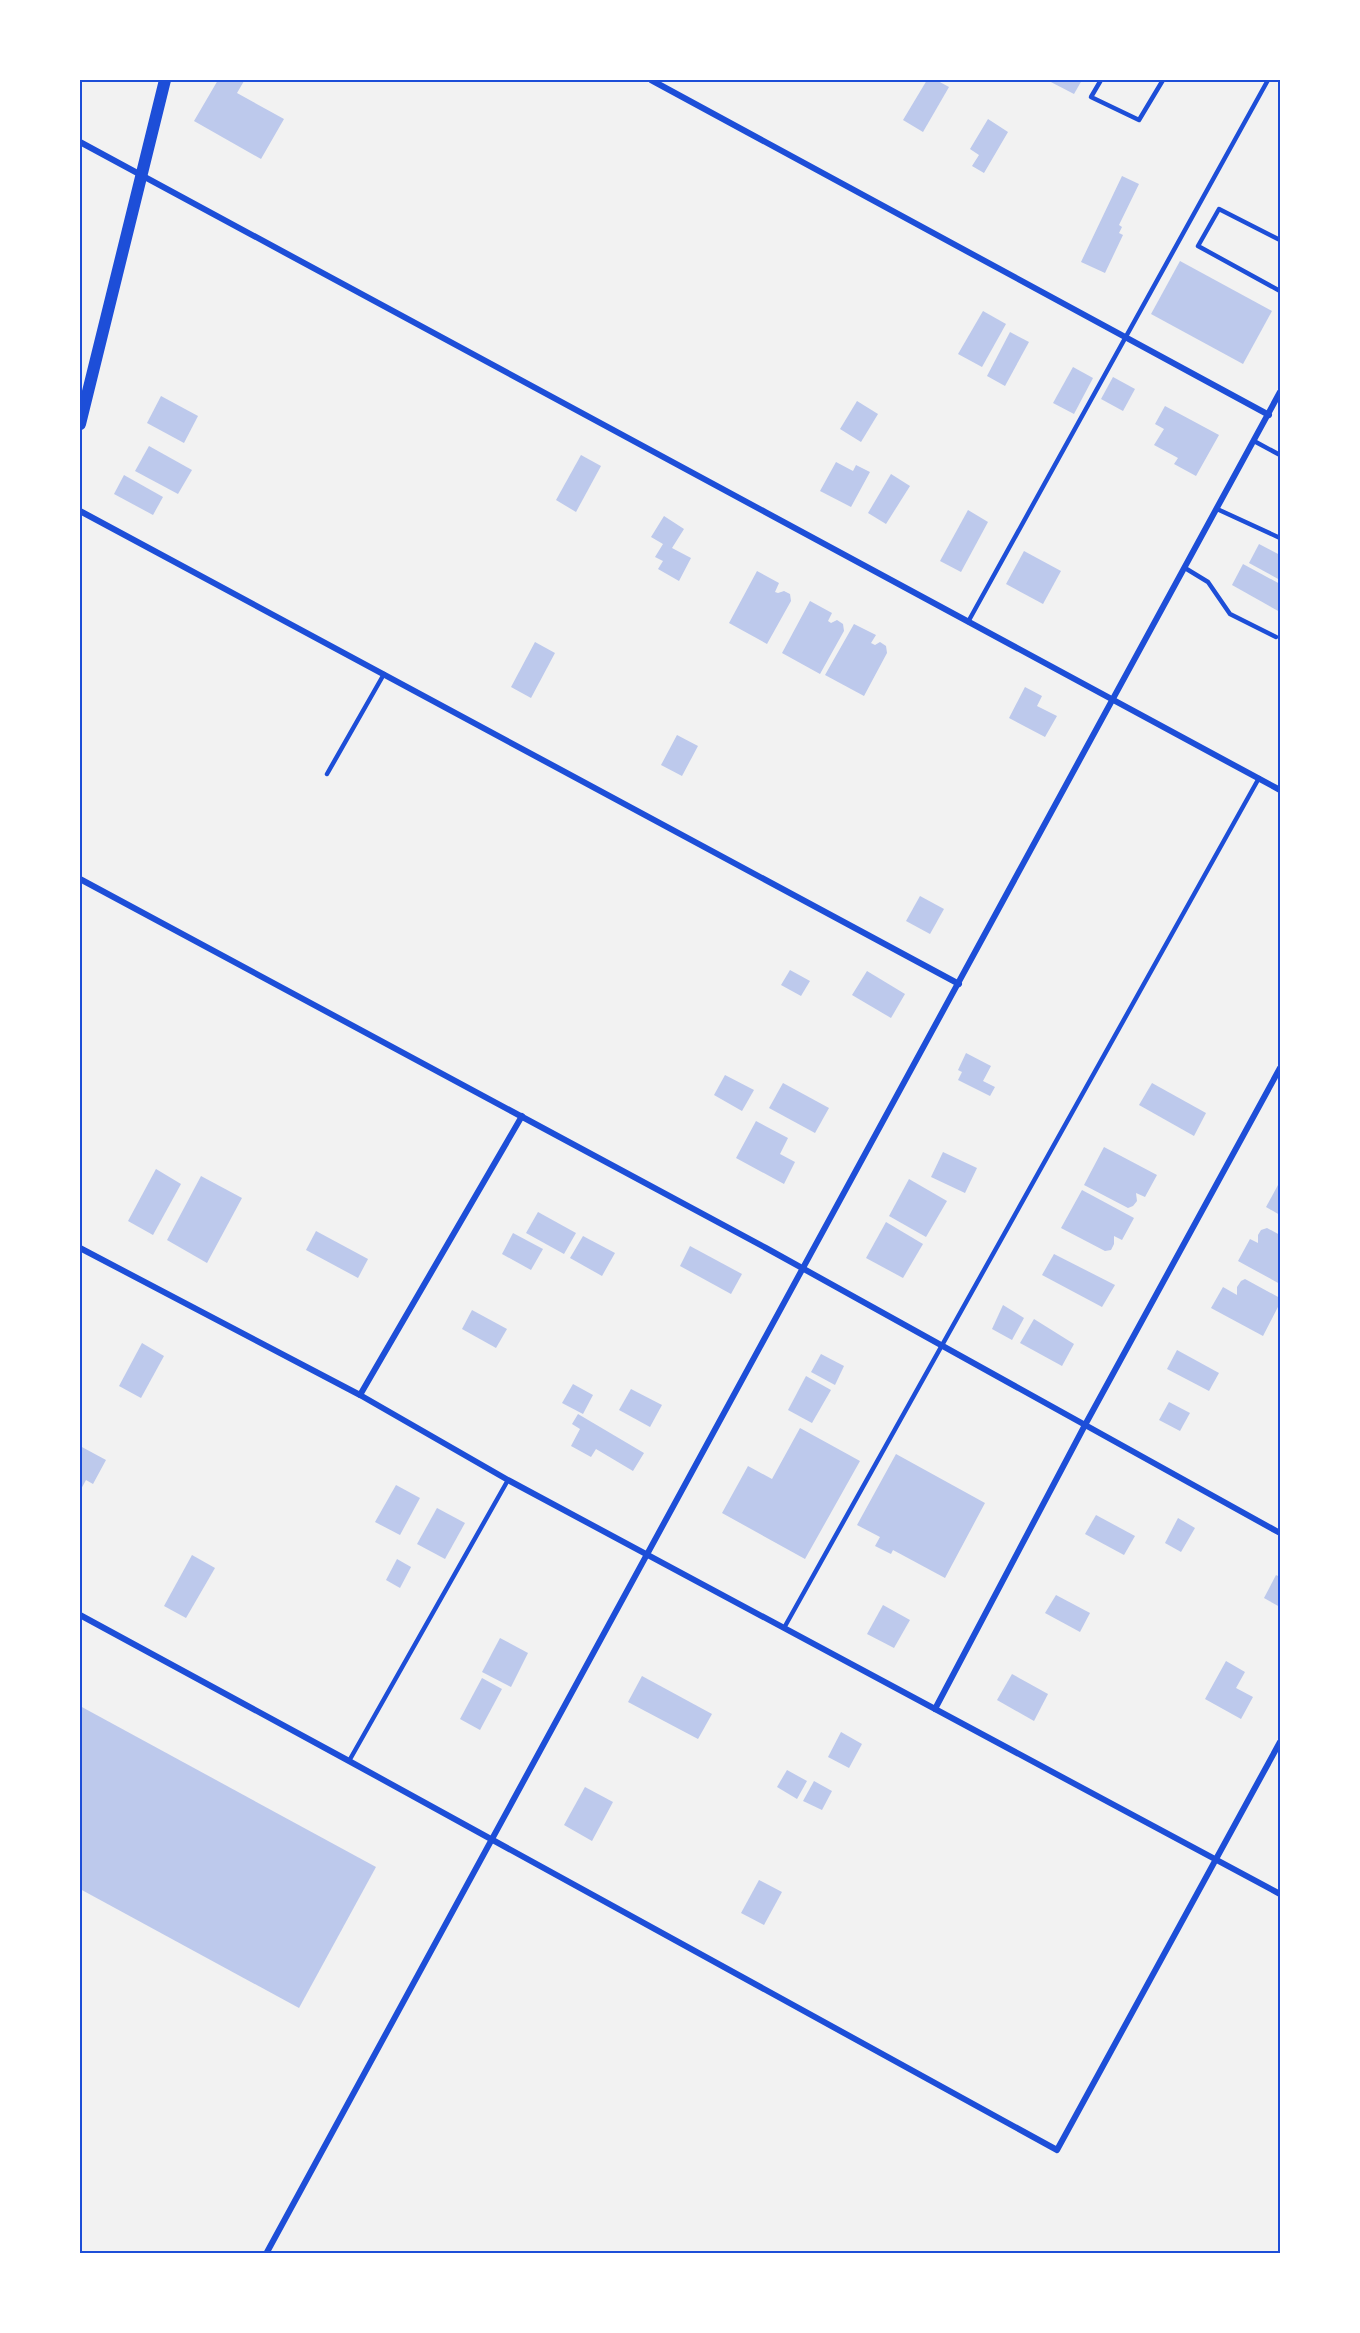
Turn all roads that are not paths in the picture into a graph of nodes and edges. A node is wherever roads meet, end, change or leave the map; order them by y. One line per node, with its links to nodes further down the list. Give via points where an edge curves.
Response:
1 (165, 80): 7 (main road)
2 (651, 80): 10 (street)
3 (1101, 80): 4 (lane, via 1091,97 1139,120)
4 (1163, 80)
5 (1268, 80): 10 (lane)
6 (80, 142): 7 (street)
7 (142, 176): 13 (main road); 20 (street)
8 (1281, 240): 9 (lane, via 1220,209 1198,246)
9 (1281, 291)
10 (1125, 338): 12 (street); 20 (lane)
11 (1281, 392): 12 (street)
12 (1269, 415): 14 (street)
13 (80, 424)
14 (1254, 441): 15 (lane); 16 (street)
15 (1281, 455)
16 (1217, 509): 18 (lane); 19 (street)
17 (80, 511): 22 (street)
18 (1281, 538)
19 (1185, 568): 21 (lane, via 1208,582 1230,614); 23 (street)
20 (968, 622): 23 (street)
21 (1276, 637)
22 (384, 674): 24 (lane); 28 (street)
23 (1113, 700): 25 (street); 28 (street)
24 (327, 774)
25 (1259, 778): 26 (street); 33 (lane)
26 (1281, 790)
27 (80, 879): 30 (street)
28 (959, 984): 32 (street)
29 (1281, 1068): 35 (street)
30 (522, 1116): 32 (street); 34 (street)
31 (80, 1248): 34 (street)
32 (803, 1268): 33 (street); 38 (street)
33 (942, 1345): 35 (street); 40 (lane)
34 (360, 1395): 36 (street)
35 (1085, 1425): 37 (street); 41 (street)
36 (508, 1480): 38 (street); 43 (lane)
37 (1281, 1533)
38 (647, 1554): 40 (street); 44 (street)
39 (80, 1615): 43 (street)
40 (784, 1628): 41 (street)
41 (935, 1709): 45 (street)
42 (1281, 1742): 45 (street)
43 (349, 1761): 44 (street)
44 (492, 1839): 45 (street, via 1057,2150); 47 (street)
45 (1215, 1859): 46 (street)
46 (1281, 1894)
47 (266, 2253)

